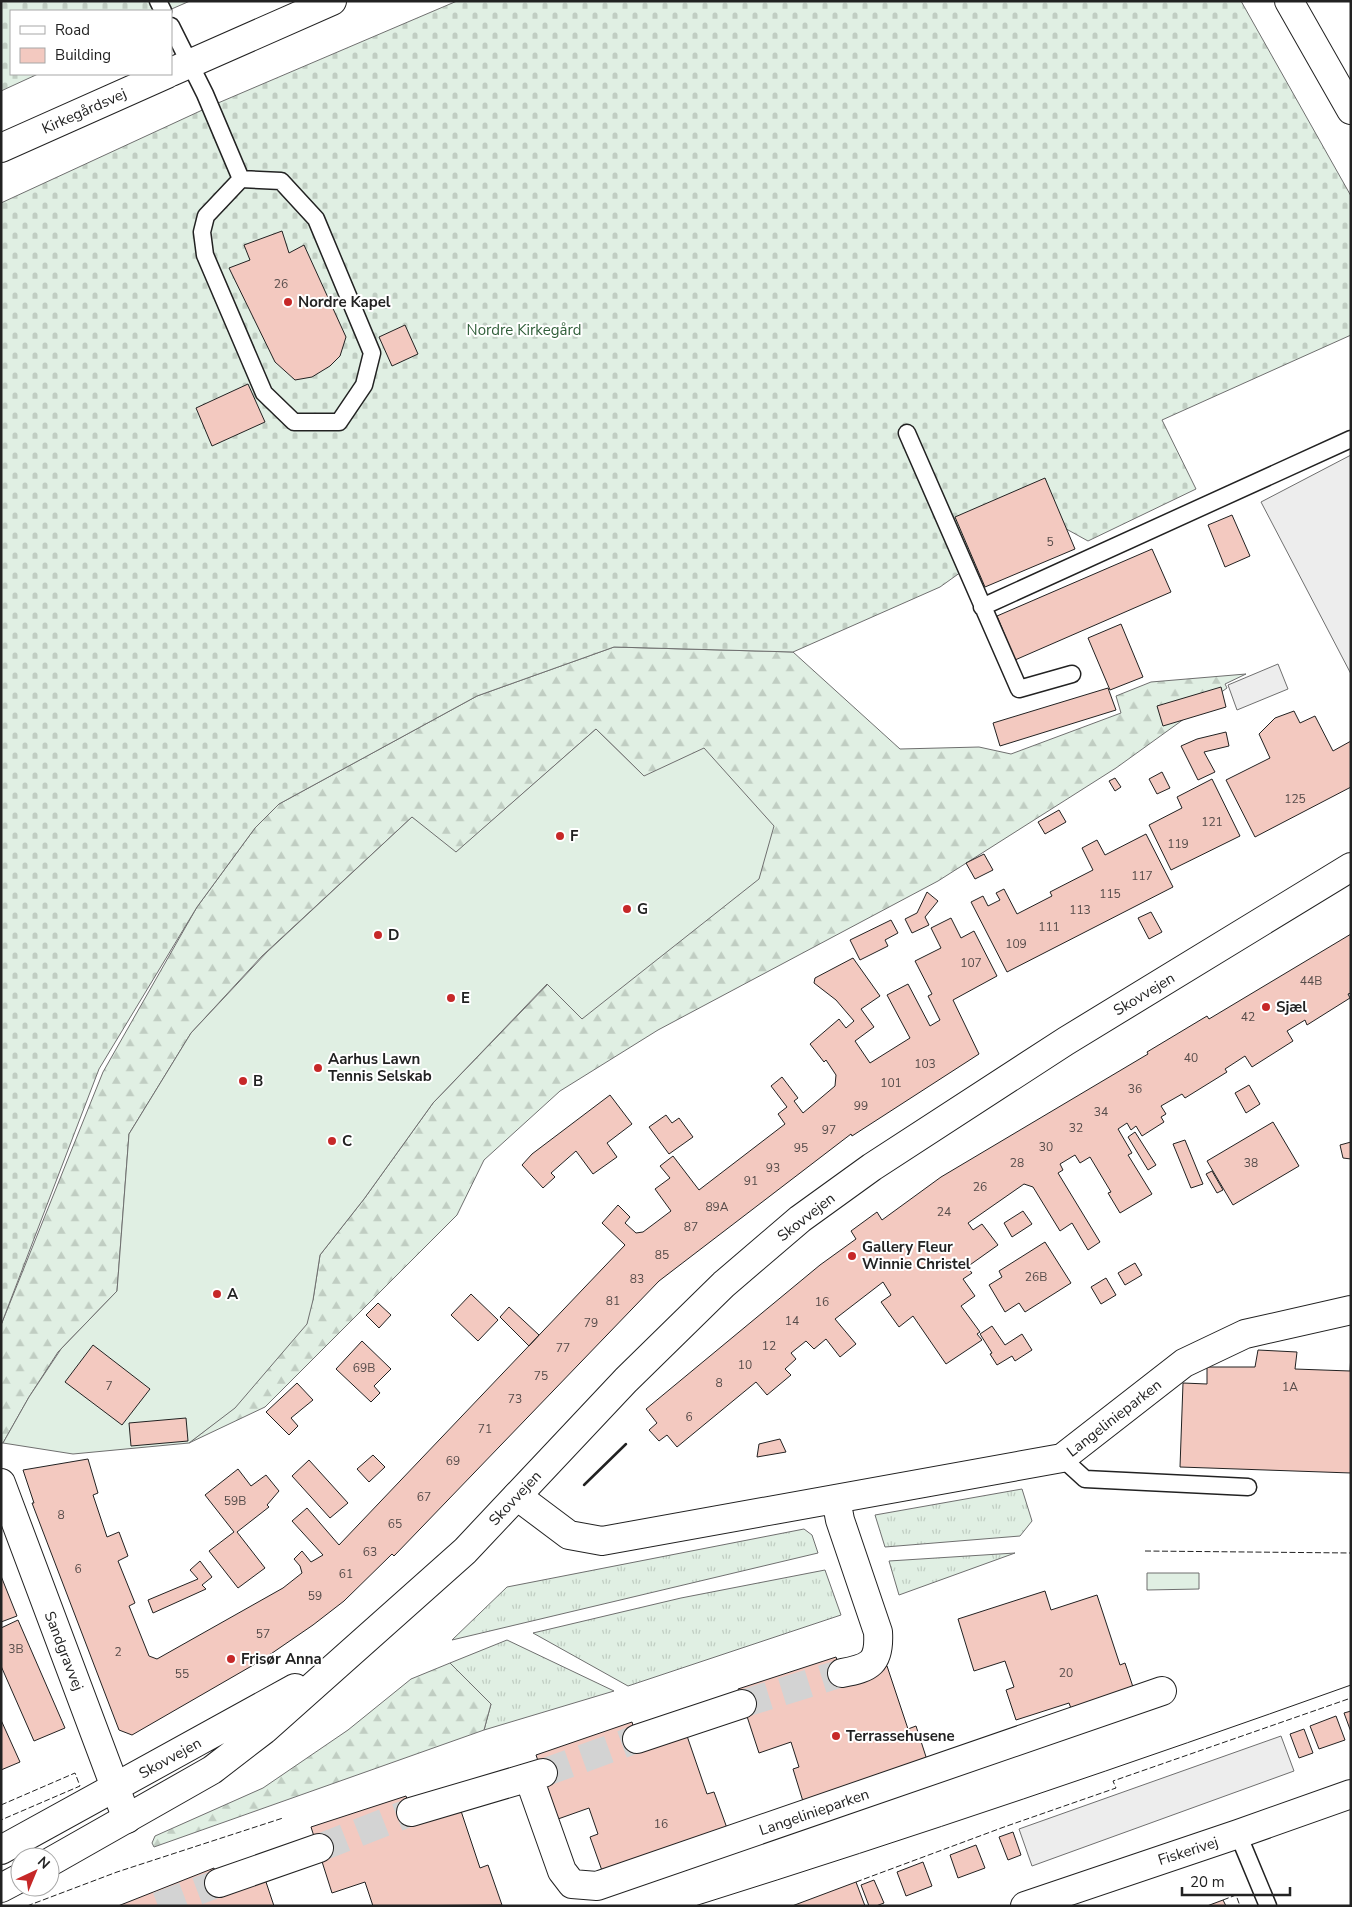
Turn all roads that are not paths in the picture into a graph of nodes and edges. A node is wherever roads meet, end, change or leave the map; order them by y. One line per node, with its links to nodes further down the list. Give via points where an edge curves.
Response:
1 (332, 1): 4 (street, Kirkegårdsvej)
2 (1289, 1): 6 (street)
3 (172, 35): 4 (lane)
4 (176, 70): 8 (lane)
5 (165, 75): 7 (street, Kirkegårdsvej)
6 (1351, 110)
7 (1, 148)
8 (241, 179): 8 (lane, via 206,216 202,232 205,255 264,393 294,422 338,422 364,385 372,353 316,220 281,181)
9 (907, 433): 11 (lane)
10 (1351, 439): 11 (lane)
11 (982, 607): 12 (lane, via 1019,689)
12 (1072, 674)
13 (1351, 867): 18 (street, Skovvejen, via 1058,1046 872,1166 800,1220 724,1284 626,1380)
14 (1351, 1310): 15 (street, Langelinieparken, via 1246,1334 1184,1363)
15 (1062, 1458): 17 (lane, via 1085,1479); 19 (street, Langelinieparken)
16 (1, 1483): 25 (street, Sandgravvej)
17 (1248, 1487)
18 (517, 1496): 19 (street, Langelinieparken, via 569,1536 602,1541); 20 (street, Skovvejen, via 465,1551)
19 (836, 1499): 21 (street, via 878,1632 877,1654 871,1664 861,1670)
20 (338, 1664): 25 (street, Skovvejen); 28 (street, Skovvejen, via 264,1730 212,1770)
21 (842, 1673)
22 (1162, 1691): 27 (street, Langelinieparken, via 597,1886 572,1884 562,1871 536,1776)
23 (742, 1704): 24 (street)
24 (637, 1739)
25 (116, 1788): 28 (street, Sandgravvej); 31 (street, Skovvejen)
26 (1351, 1794): 29 (street, Fiskerivej)
27 (412, 1812)
28 (127, 1819): 32 (street, Skovvejen)
29 (1238, 1834): 34 (street, Fiskerivej); 35 (lane)
30 (319, 1848): 33 (street)
31 (1, 1850)
32 (60, 1856)
33 (219, 1883)
34 (1025, 1906)
35 (1268, 1906)

